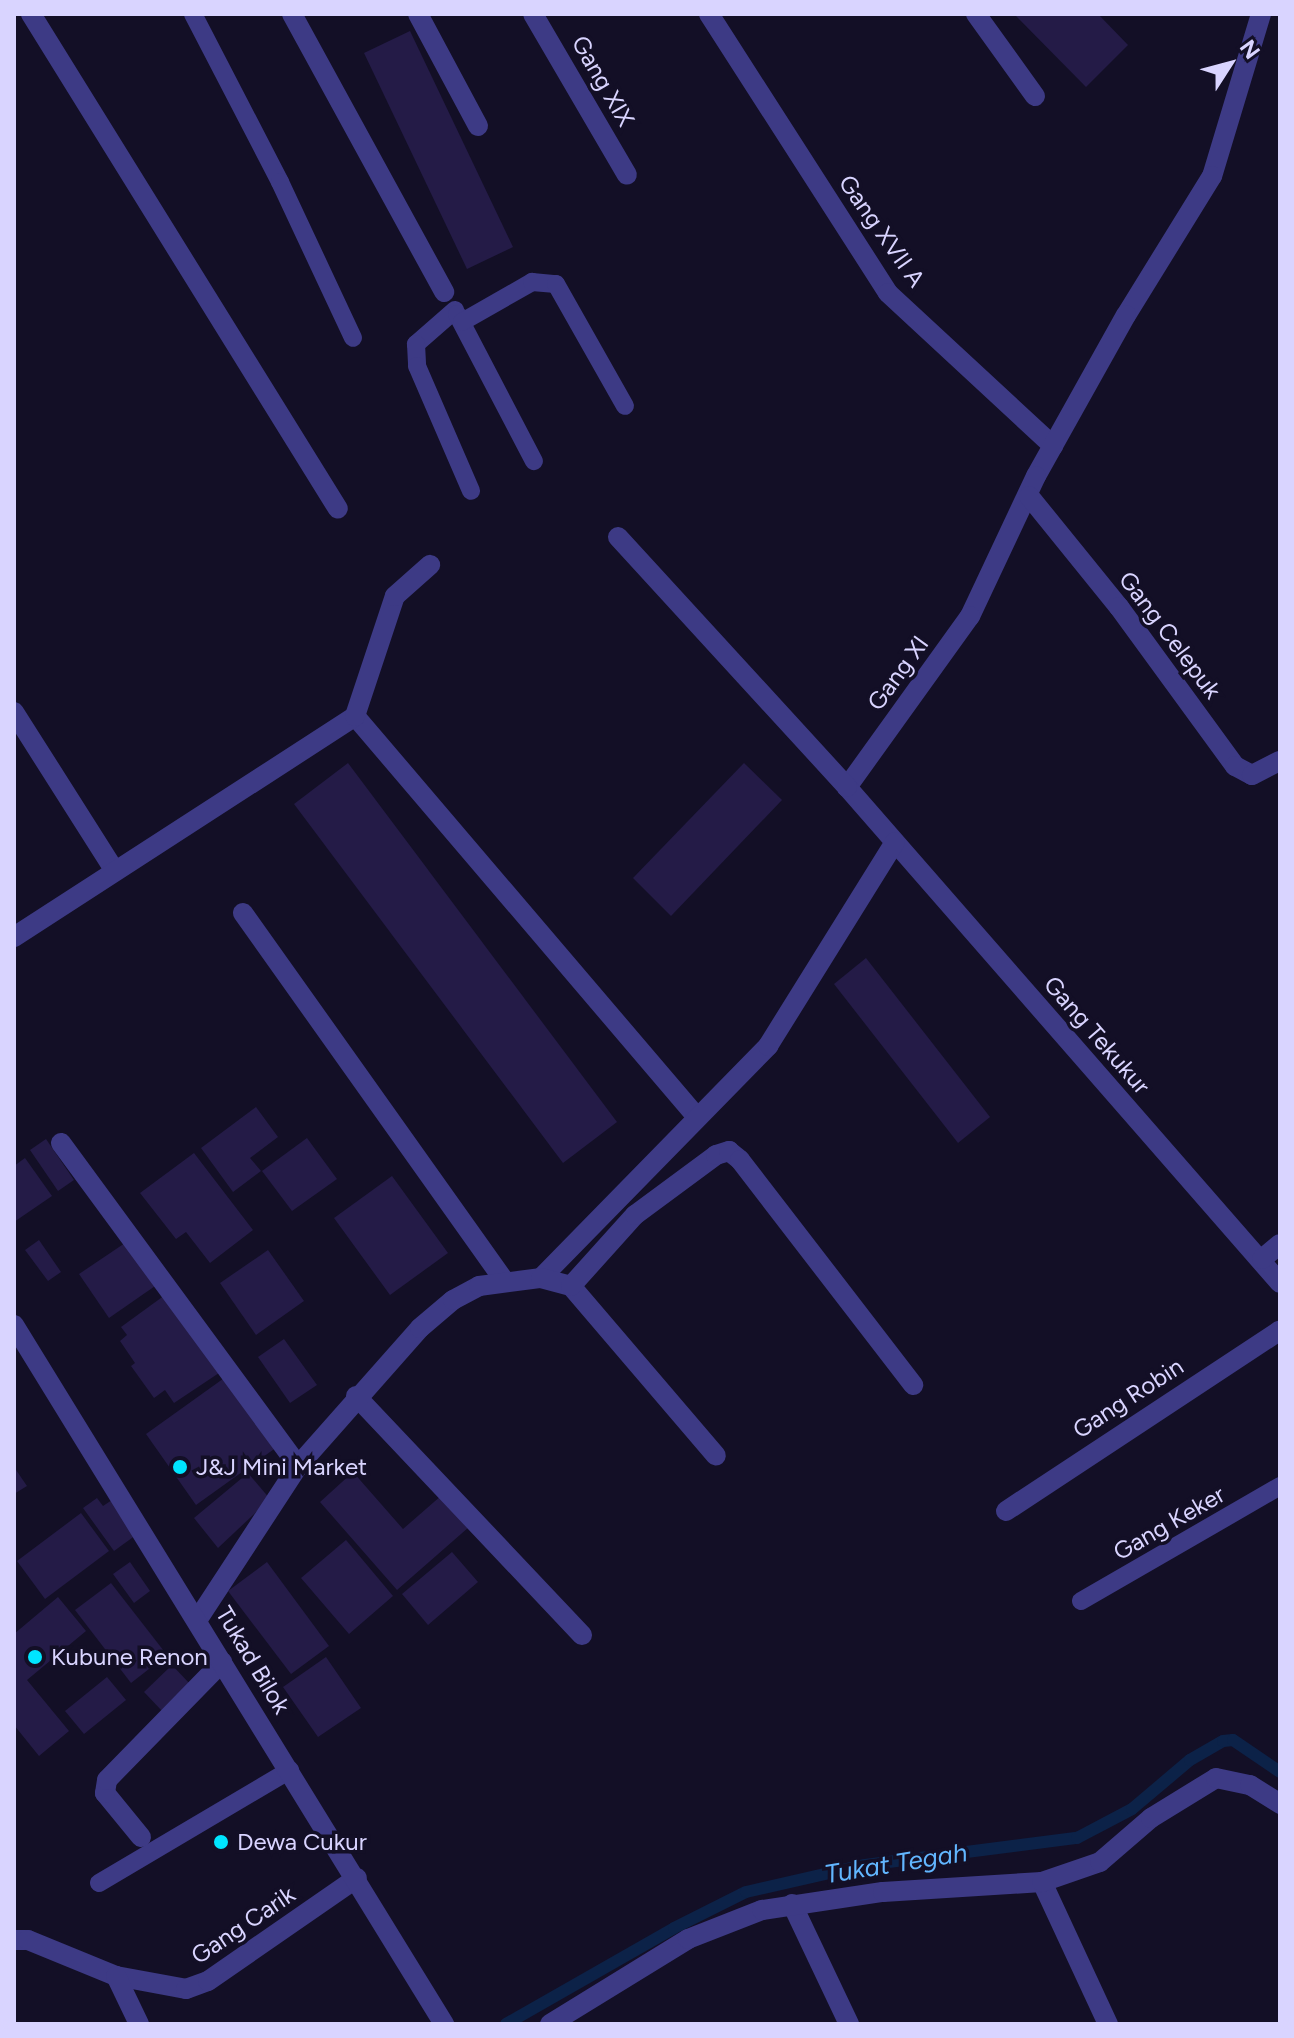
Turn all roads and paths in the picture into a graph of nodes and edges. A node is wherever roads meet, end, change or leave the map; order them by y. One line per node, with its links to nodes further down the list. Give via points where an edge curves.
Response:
1 (31, 14): 20 (street)
2 (193, 14): 14 (lane)
3 (292, 14): 12 (street)
4 (418, 14): 10 (street)
5 (533, 14): 11 (street, Gang XIX)
6 (709, 14): 16 (street, Gang XVII A, via 888,293)
7 (976, 14): 9 (street)
8 (1261, 14): 16 (street, Gang XI, via 1212,176)
9 (1035, 96)
10 (478, 126)
11 (627, 175)
12 (444, 292): 13 (lane)
13 (458, 316): 15 (lane, via 532,282 556,284); 17 (lane); 18 (lane, via 416,344 417,366)
14 (353, 338)
15 (625, 406)
16 (1053, 446): 19 (street, Gang XI)
17 (534, 461)
18 (471, 491)
19 (1029, 496): 25 (street, Gang Celepuk, via 1119,607 1235,766 1252,775); 26 (street, Gang XI, via 970,616)
20 (338, 509)
21 (618, 537): 26 (street)
22 (430, 565): 24 (street, via 395,596)
23 (14, 712): 28 (street)
24 (355, 716): 28 (street); 31 (street)
25 (1280, 761)
26 (847, 787): 27 (street)
27 (895, 842): 31 (street, via 768,1046); 34 (street, Gang Tekukur)
28 (115, 871): 30 (street)
29 (243, 913): 36 (street)
30 (14, 937)
31 (696, 1116): 35 (street)
32 (61, 1143): 44 (street)
33 (1280, 1244): 34 (street)
34 (1262, 1259): 37 (street, Gang Tekukur)
35 (541, 1278): 36 (street); 38 (street)
36 (504, 1280): 42 (street, via 453,1300)
37 (1280, 1283)
38 (571, 1286): 41 (street, via 635,1215 716,1155 729,1151); 43 (street)
39 (14, 1325): 48 (street, Tukad Bilok)
40 (1280, 1330): 46 (street, Gang Robin)
41 (913, 1385)
42 (356, 1396): 44 (street); 49 (street)
43 (716, 1456)
44 (298, 1466): 48 (street)
45 (1280, 1486): 47 (lane, Gang Keker)
46 (1006, 1511)
47 (1081, 1601)
48 (198, 1619): 50 (street, Tukad Bilok)
49 (582, 1635)
50 (222, 1662): 51 (street, Tukad Bilok); 53 (street, via 107,1780 105,1793)
51 (290, 1770): 54 (street, Tukad Bilok); 56 (lane)
52 (1280, 1804): 55 (street, via 1250,1785 1216,1778 1151,1818 1100,1862)
53 (141, 1837)
54 (357, 1878): 59 (street, Gang Carik, via 197,1987 176,1990); 61 (street, Tukad Bilok)
55 (1042, 1882): 57 (street); 64 (street)
56 (99, 1883)
57 (792, 1904): 62 (street, via 688,1939); 63 (street)
58 (14, 1940): 59 (street, Gang Carik, via 28,1940)
59 (116, 1976): 60 (street)
60 (139, 2024)
61 (444, 2024)
62 (550, 2024)
63 (849, 2024)
64 (1108, 2024)

